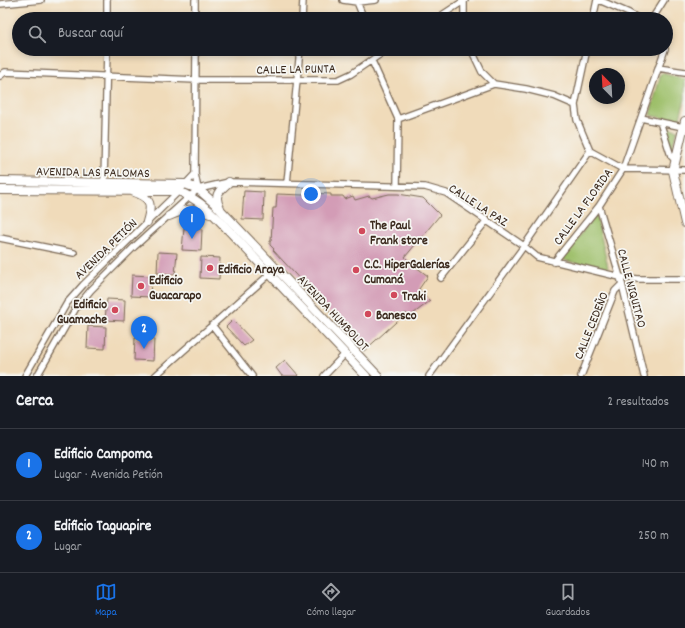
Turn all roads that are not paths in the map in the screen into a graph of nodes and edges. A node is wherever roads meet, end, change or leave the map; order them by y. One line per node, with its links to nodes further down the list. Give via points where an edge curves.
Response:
1 (42, 0): 11 (street)
2 (107, 0): 12 (street)
3 (195, 0): 13 (street)
4 (303, 0): 14 (street)
5 (343, 0): 10 (street)
6 (376, 0): 10 (street)
7 (598, 0): 18 (street); 19 (street)
8 (664, 0): 20 (street)
9 (464, 1): 16 (street); 17 (street)
10 (357, 2): 15 (street)
11 (0, 4)
12 (107, 12)
13 (195, 12)
14 (302, 12)
15 (361, 12)
16 (447, 12)
17 (464, 12)
18 (595, 12)
19 (627, 12)
20 (656, 12)
21 (107, 56): 32 (street)
22 (196, 56): 33 (street)
23 (300, 56): 34 (street)
24 (375, 56): 28 (street, CALLE LA PUNTA)
25 (474, 56): 35 (street, via 482,72)
26 (586, 56): 36 (street)
27 (662, 56): 29 (street, CALLE LA FLORIDA)
28 (372, 61): 34 (street, CALLE LA PUNTA, via 338,80); 38 (street)
29 (658, 68): 30 (street); 37 (street, CALLE LA FLORIDA)
30 (685, 72)
31 (0, 76): 32 (street, CALLE LA PUNTA, via 5,72)
32 (106, 76): 33 (street, CALLE LA PUNTA); 48 (street)
33 (196, 80): 34 (street, CALLE LA PUNTA); 46 (street)
34 (298, 81): 50 (street)
35 (494, 84): 36 (street, via 554,96); 38 (street)
36 (575, 105): 41 (street, via 577,120)
37 (641, 118): 39 (street); 43 (street, CALLE LA FLORIDA)
38 (398, 119): 52 (street)
39 (660, 122): 40 (street); 42 (street, via 671,156)
40 (684, 124): 42 (main road)
41 (590, 151): 43 (street); 65 (street)
42 (675, 160): 45 (main road)
43 (623, 169): 45 (street); 58 (street, CALLE LA FLORIDA)
44 (685, 170): 45 (street)
45 (673, 171): 63 (main road)
46 (195, 174): 51 (street, AVENIDA PETIÓN); 53 (street)
47 (0, 181): 48 (main road, AVENIDA LAS PALOMAS)
48 (104, 182): 51 (main road, AVENIDA LAS PALOMAS)
49 (229, 182): 50 (street, CALLE LA PAZ); 53 (street, CALLE LA PAZ); 59 (main road, via 216,196)
50 (287, 183): 52 (street, CALLE LA PAZ)
51 (185, 184): 53 (main road, AVENIDA HUMBOLDT); 56 (street, AVENIDA PETIÓN)
52 (398, 186): 61 (street, CALLE LA PAZ, via 425,187 446,193)
53 (198, 189): 57 (street, AVENIDA PETIÓN); 59 (main road, AVENIDA HUMBOLDT)
54 (0, 190): 55 (main road, AVENIDA LAS PALOMAS)
55 (130, 190): 56 (main road, AVENIDA LAS PALOMAS); 62 (main road, via 146,197 150,202)
56 (179, 191): 57 (main road, AVENIDA HUMBOLDT); 62 (street, AVENIDA PETIÓN)
57 (190, 196): 59 (main road, AVENIDA HUMBOLDT); 60 (street, AVENIDA PETIÓN)
58 (599, 206): 67 (street, CALLE LA FLORIDA); 69 (street, CALLE NIQUITAO)
59 (219, 214): 60 (main road, via 192,209); 68 (main road, AVENIDA HUMBOLDT)
60 (169, 216): 76 (street, AVENIDA PETIÓN, via 116,265 76,308)
61 (487, 220): 65 (street, CALLE LA PAZ); 70 (street)
62 (147, 222): 75 (street, AVENIDA PETIÓN, via 67,303)
63 (685, 223)
64 (0, 238): 66 (street)
65 (524, 246): 67 (street, CALLE LA PAZ, via 537,257); 82 (street)
66 (74, 253)
67 (554, 262): 69 (street, CALLE LA PAZ)
68 (273, 271): 73 (street); 74 (main road, AVENIDA HUMBOLDT); 81 (main road, AVENIDA HUMBOLDT)
69 (620, 277): 71 (street, CALLE LA PAZ); 72 (street, CALLE NIQUITAO)
70 (441, 278)
71 (685, 279)
72 (622, 284): 83 (street, CALLE CEDEÑO, via 615,291); 84 (street, CALLE NIQUITAO)
73 (212, 325): 77 (street); 78 (street)
74 (345, 354): 79 (street); 80 (main road, AVENIDA HUMBOLDT)
75 (25, 376)
76 (37, 376)
77 (155, 376)
78 (252, 376)
79 (324, 376)
80 (366, 376)
81 (378, 376)
82 (429, 376)
83 (582, 376)
84 (644, 376)

